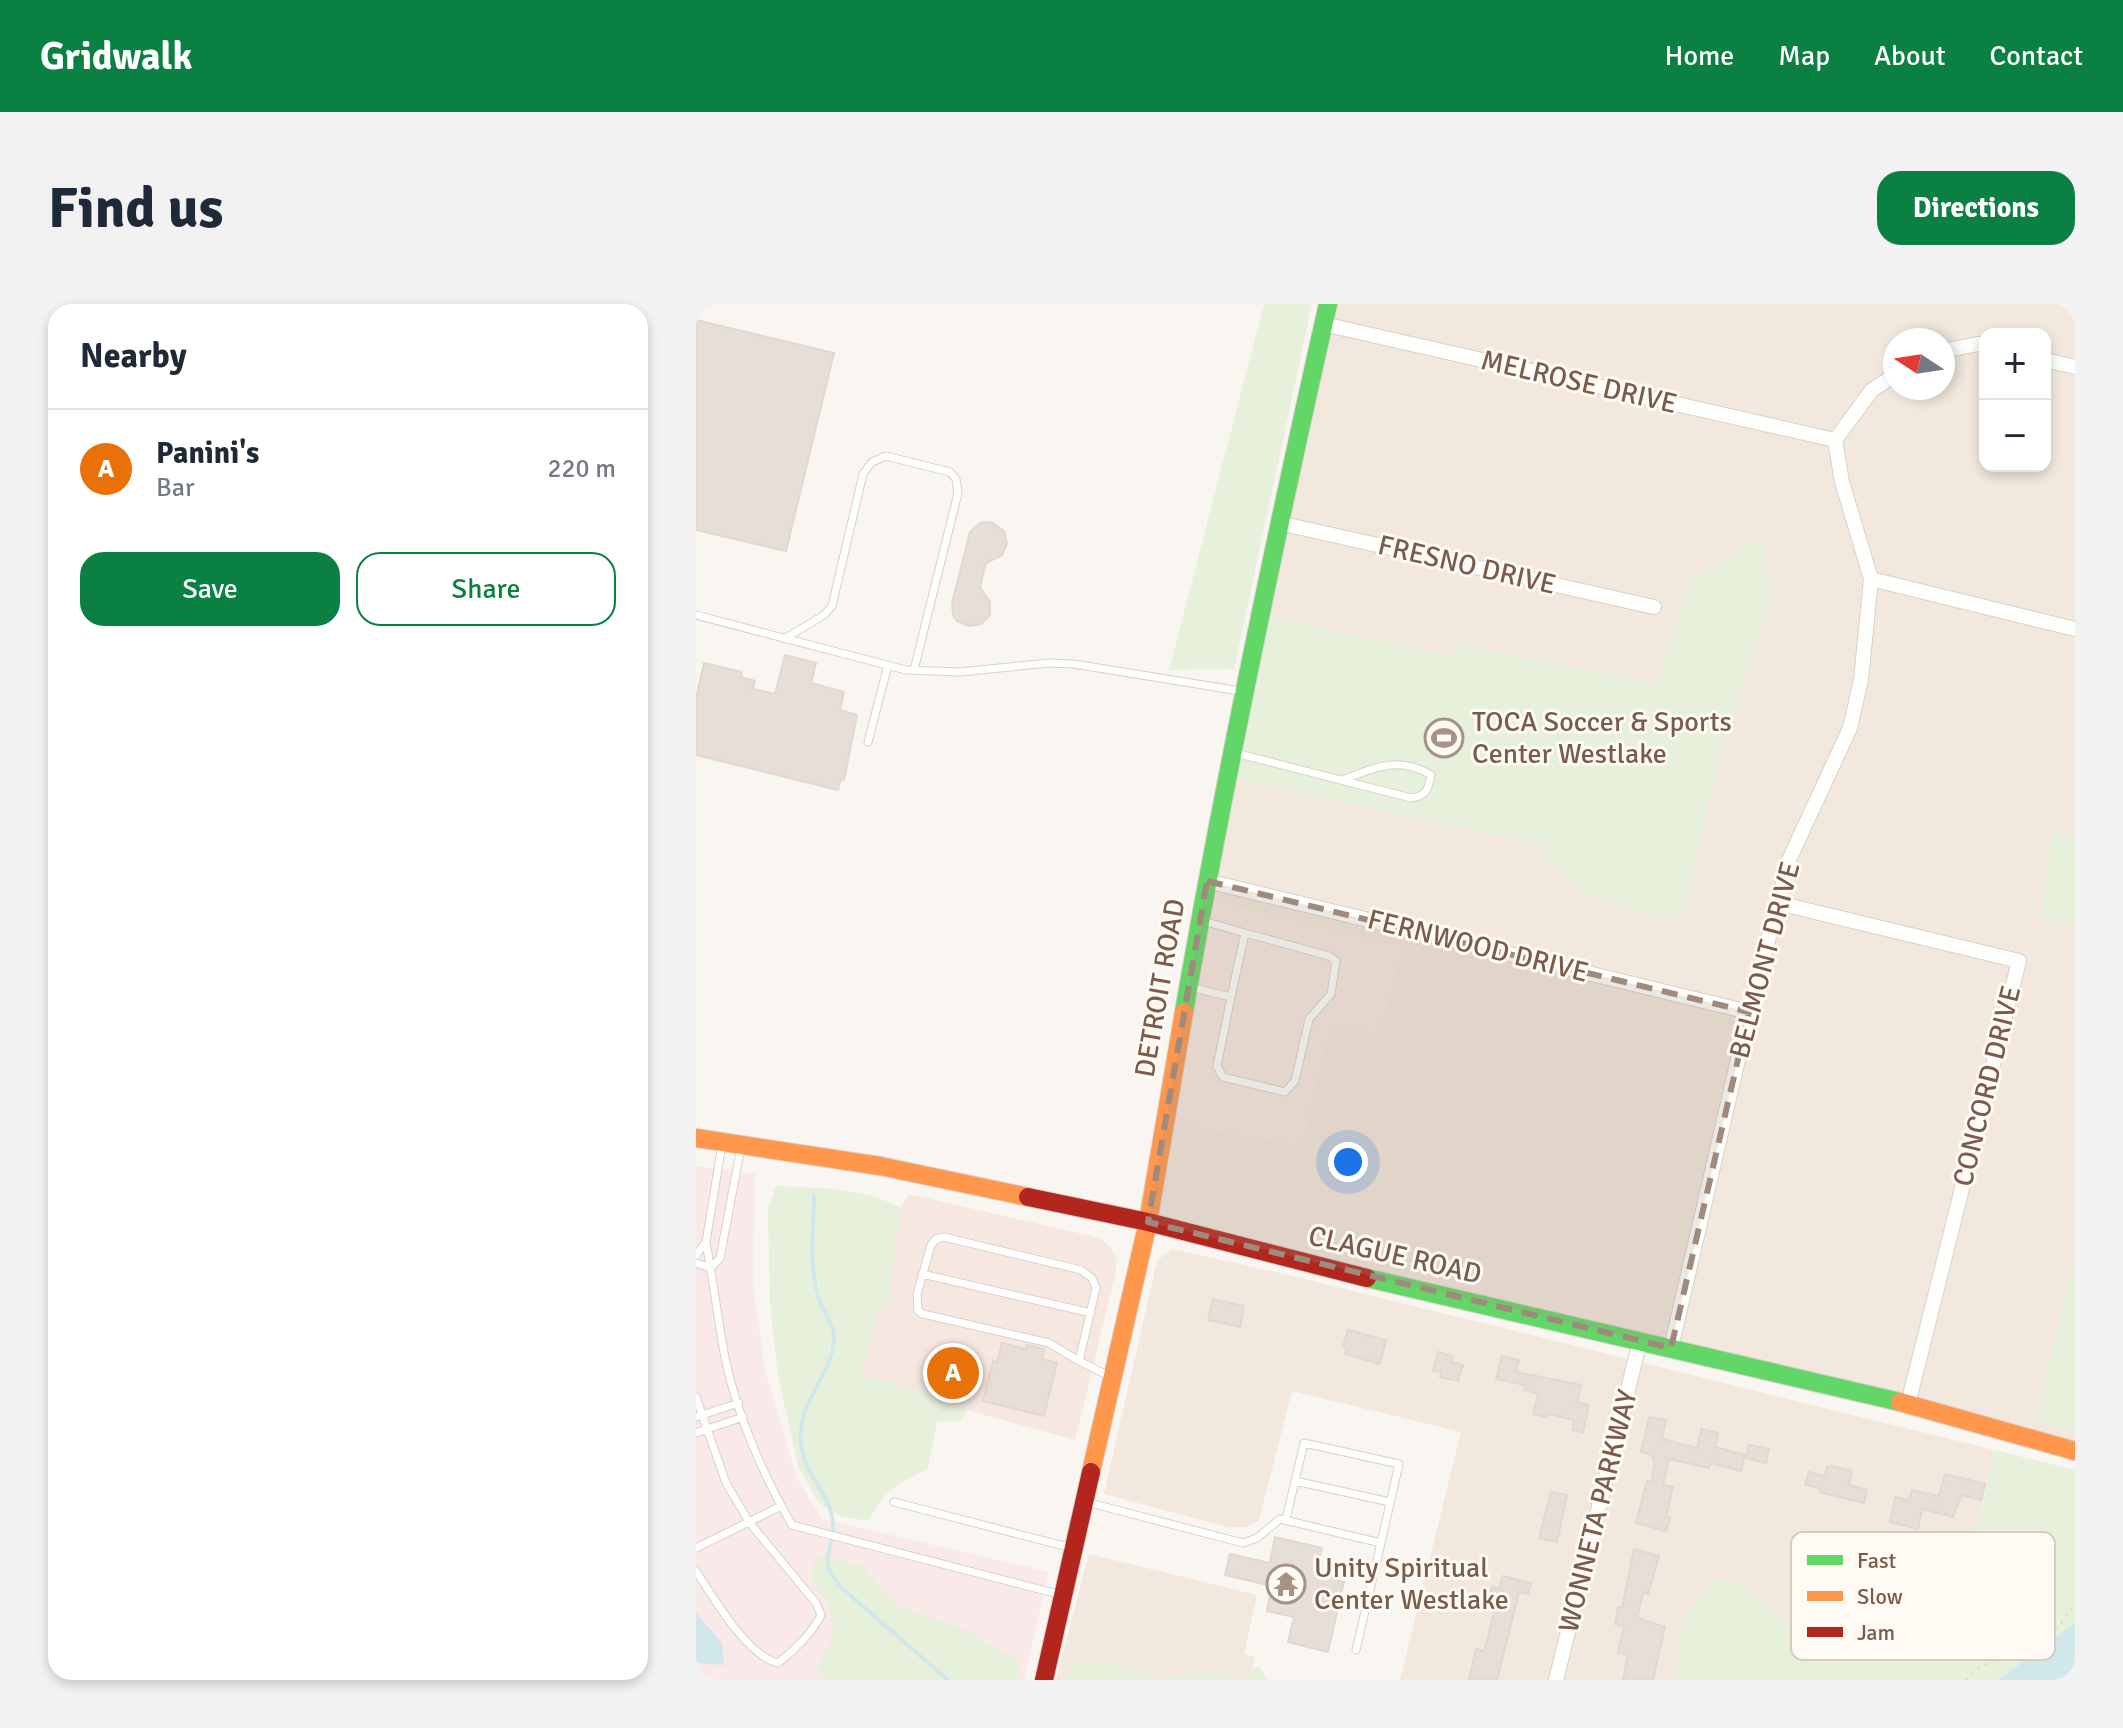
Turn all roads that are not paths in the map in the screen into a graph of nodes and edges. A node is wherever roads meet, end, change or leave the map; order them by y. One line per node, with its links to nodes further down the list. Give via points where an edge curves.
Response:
1 (1328, 304): 2 (main road, DETROIT ROAD)
2 (1323, 324): 8 (street, MELROSE DRIVE); 9 (main road, DETROIT ROAD)
3 (1979, 344): 4 (street)
4 (1955, 349)
5 (2051, 361): 6 (street)
6 (2075, 367)
7 (1883, 383): 8 (street)
8 (1835, 440): 10 (street)
9 (1279, 523): 11 (street, FRESNO DRIVE); 17 (main road, DETROIT ROAD)
10 (1871, 579): 13 (street); 22 (street, BELMONT DRIVE, via 1861,680 1850,728 1789,860)
11 (1654, 607)
12 (696, 615): 14 (lane)
13 (2075, 629)
14 (784, 639): 15 (lane); 16 (lane, via 832,606 863,474 886,456 950,472 958,493)
15 (888, 665): 16 (lane); 18 (lane)
16 (914, 670): 17 (lane, via 1074,664)
17 (1245, 692): 19 (main road, DETROIT ROAD)
18 (868, 742)
19 (1233, 752): 20 (lane); 21 (main road, DETROIT ROAD)
20 (1343, 780): 20 (lane, via 1411,798 1428,791 1431,775 1416,766 1382,764)
21 (1207, 881): 23 (main road, DETROIT ROAD); 27 (street, FERNWOOD DRIVE)
22 (1778, 903): 27 (street, BELMONT DRIVE); 44 (street, CONCORD DRIVE, via 2019,961)
23 (1200, 920): 24 (lane); 25 (main road, DETROIT ROAD)
24 (1245, 933): 26 (lane); 26 (lane, via 1336,961 1331,994 1309,1019 1295,1081 1285,1092 1223,1077 1217,1066)
25 (1188, 987): 26 (lane); 31 (main road, DETROIT ROAD)
26 (1231, 997)
27 (1749, 1012): 39 (street, BELMONT DRIVE)
28 (696, 1138): 29 (main road, CLAGUE ROAD)
29 (722, 1142): 30 (main road, CLAGUE ROAD); 32 (lane)
30 (741, 1145): 31 (main road, CLAGUE ROAD, via 880,1166); 35 (lane, via 720,1258)
31 (1148, 1222): 38 (main road, CLAGUE ROAD); 41 (main road, DETROIT ROAD)
32 (706, 1242): 33 (lane); 35 (lane)
33 (696, 1255)
34 (696, 1263): 35 (lane)
35 (711, 1268): 43 (lane)
36 (922, 1274): 37 (lane); 37 (lane, via 931,1245 944,1237 1041,1259 1092,1278 1096,1288); 40 (lane, via 916,1307 923,1314 1049,1343)
37 (1091, 1313): 40 (lane)
38 (1640, 1341): 39 (main road, CLAGUE ROAD); 64 (street, WONNETA PARKWAY)
39 (1671, 1348): 44 (main road, CLAGUE ROAD)
40 (1079, 1361): 41 (lane)
41 (1113, 1377): 52 (main road, DETROIT ROAD)
42 (696, 1397): 45 (lane)
43 (739, 1403): 45 (lane); 46 (lane)
44 (1908, 1404): 49 (main road, CLAGUE ROAD)
45 (699, 1416): 47 (lane)
46 (743, 1417): 47 (lane); 54 (lane)
47 (706, 1429): 48 (lane); 56 (lane, via 726,1483)
48 (696, 1433)
49 (2075, 1451)
50 (1295, 1481): 53 (lane); 53 (lane, via 1304,1443 1399,1464); 55 (lane)
51 (894, 1502): 59 (lane)
52 (1084, 1502): 55 (lane, via 1243,1543); 59 (main road, DETROIT ROAD)
53 (1390, 1502): 57 (lane)
54 (781, 1506): 56 (lane); 61 (lane, via 792,1525 817,1533)
55 (1286, 1519): 57 (lane)
56 (749, 1522): 58 (lane); 60 (lane, via 821,1615 787,1656 778,1663 768,1661 728,1621)
57 (1381, 1543): 62 (lane)
58 (696, 1548)
59 (1074, 1548): 61 (main road, DETROIT ROAD)
60 (696, 1571)
61 (1063, 1595): 63 (main road, DETROIT ROAD)
62 (1356, 1650)
63 (1044, 1680)
64 (1556, 1680)

